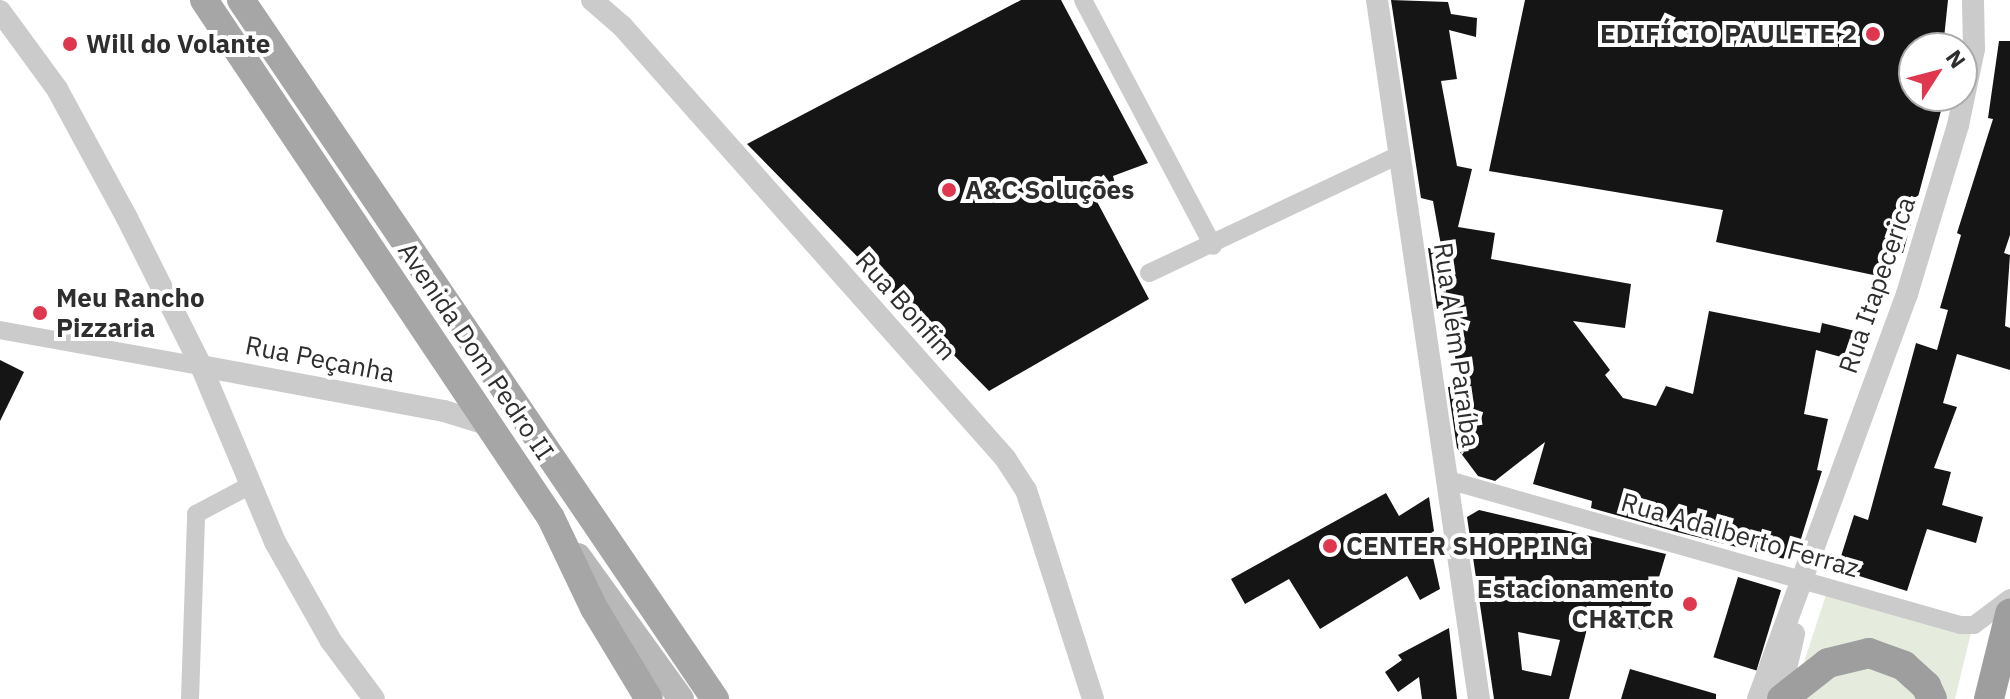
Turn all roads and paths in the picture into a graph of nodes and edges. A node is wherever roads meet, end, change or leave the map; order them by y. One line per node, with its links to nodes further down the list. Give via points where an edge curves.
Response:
1 (204, 0): 13 (main road, Avenida Dom Pedro II)
2 (241, 0): 24 (main road, Avenida Dom Pedro II)
3 (592, 0): 25 (street, Rua Bonfim, via 622,26 1005,458 1026,490)
4 (1083, 0): 9 (street)
5 (1377, 0): 8 (street, Rua Além Paraíba)
6 (1973, 0): 17 (street, Rua Itapecerica, via 1974,49 1954,138 1907,294)
7 (0, 11): 12 (street, via 57,89)
8 (1401, 154): 9 (street); 14 (street, Rua Além Paraíba)
9 (1213, 246): 10 (street)
10 (1149, 273)
11 (0, 330): 12 (street, Rua Peçanha)
12 (201, 366): 13 (street, Rua Peçanha, via 444,411); 15 (street)
13 (486, 424): 16 (main road, Avenida Dom Pedro II)
14 (1448, 480): 17 (street, Rua Adalberto Ferraz); 26 (street, Rua Além Paraíba)
15 (251, 485): 20 (street, via 196,514); 21 (street, via 275,542 331,641)
16 (551, 518): 22 (main road, via 594,608); 23 (main road, Avenida Dom Pedro II)
17 (1802, 580): 18 (street, Rua Adalberto Ferraz, via 1960,625 1974,625); 27 (street, Rua Itapecerica); 28 (street, Rua Itapecerica)
18 (2010, 598)
19 (2010, 614): 30 (highway)
20 (190, 699)
21 (374, 699)
22 (649, 699)
23 (681, 699)
24 (715, 699)
25 (1093, 699)
26 (1479, 699)
27 (1758, 699)
28 (1781, 699): 29 (highway, via 1828,663 1869,653 1904,666)
29 (1932, 699)
30 (1989, 699)

